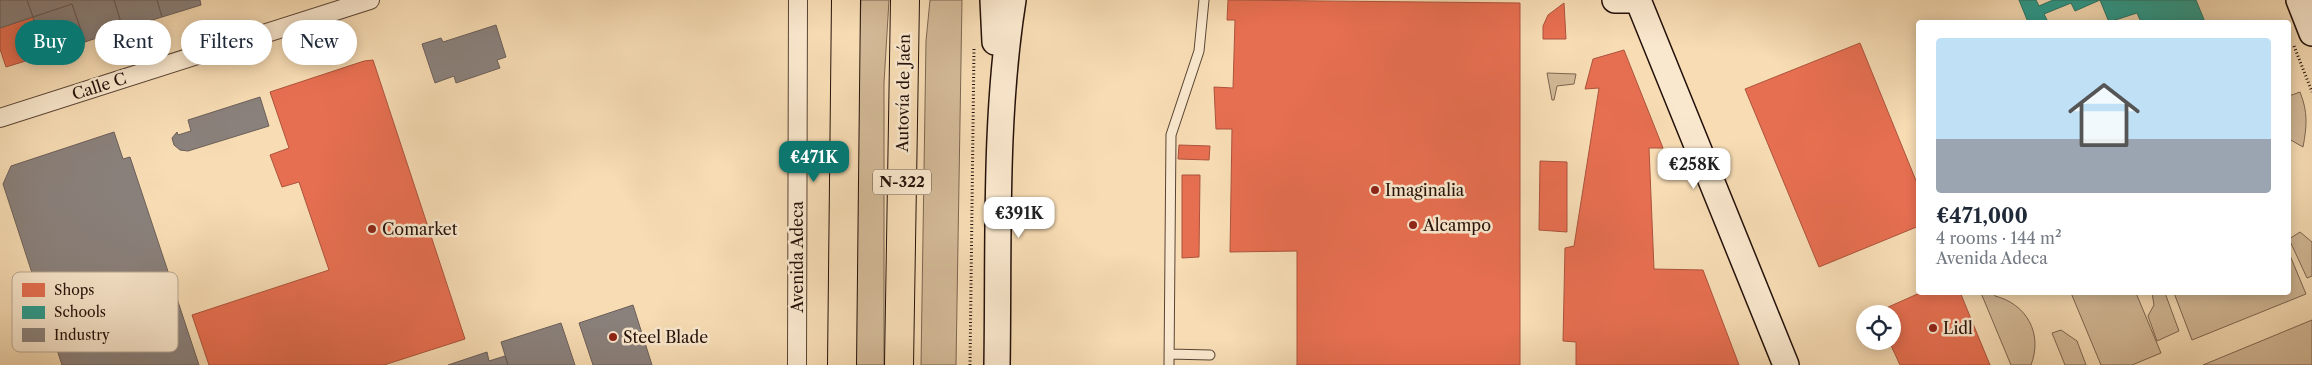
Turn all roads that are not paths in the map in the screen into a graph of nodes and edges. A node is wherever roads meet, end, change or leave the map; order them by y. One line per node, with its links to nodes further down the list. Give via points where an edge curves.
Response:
1 (370, 0): 13 (street, Calle C)
2 (798, 0): 16 (street, Avenida Adeca)
3 (846, 0): 17 (highway)
4 (905, 0): 18 (highway, Autovía de Jaén / N-322)
5 (993, 0): 12 (street)
6 (1013, 0): 12 (street)
7 (1204, 0): 14 (lane, via 1199,51 1171,135)
8 (1615, 0): 9 (street)
9 (1637, 0): 21 (street)
10 (2298, 0): 11 (street)
11 (2302, 37)
12 (1001, 112): 19 (street)
13 (0, 118)
14 (1170, 354): 15 (lane); 20 (lane)
15 (1210, 355)
16 (797, 365)
17 (842, 365)
18 (899, 365)
19 (997, 365)
20 (1169, 365)
21 (1786, 365)

